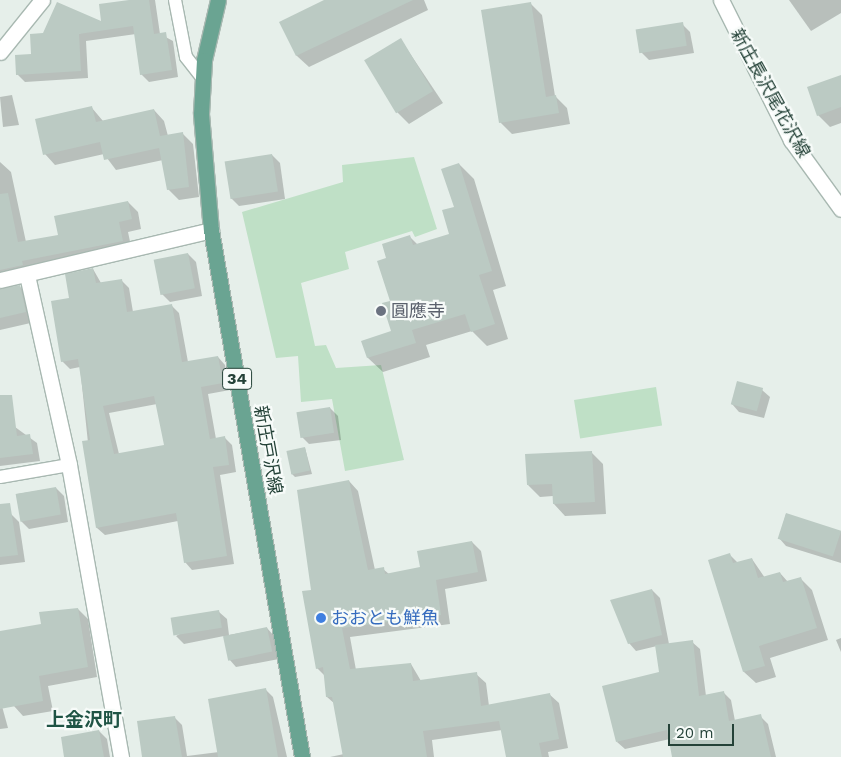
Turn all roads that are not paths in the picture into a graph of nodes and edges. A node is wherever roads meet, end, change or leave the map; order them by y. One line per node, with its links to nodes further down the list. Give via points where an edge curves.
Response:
1 (42, 0): 5 (street)
2 (175, 0): 6 (lane, via 186,57)
3 (218, 0): 6 (main road, 新庄戸沢線 / 34)
4 (722, 0): 7 (street, 新庄長沢尾花沢線, via 791,140)
5 (0, 52)
6 (203, 80): 8 (main road, 新庄戸沢線 / 34)
7 (841, 209)
8 (212, 230): 9 (street); 14 (main road, 新庄戸沢線 / 34)
9 (28, 275): 10 (street); 11 (street)
10 (0, 280)
11 (69, 464): 12 (lane); 13 (street)
12 (0, 477)
13 (121, 757)
14 (302, 757)

